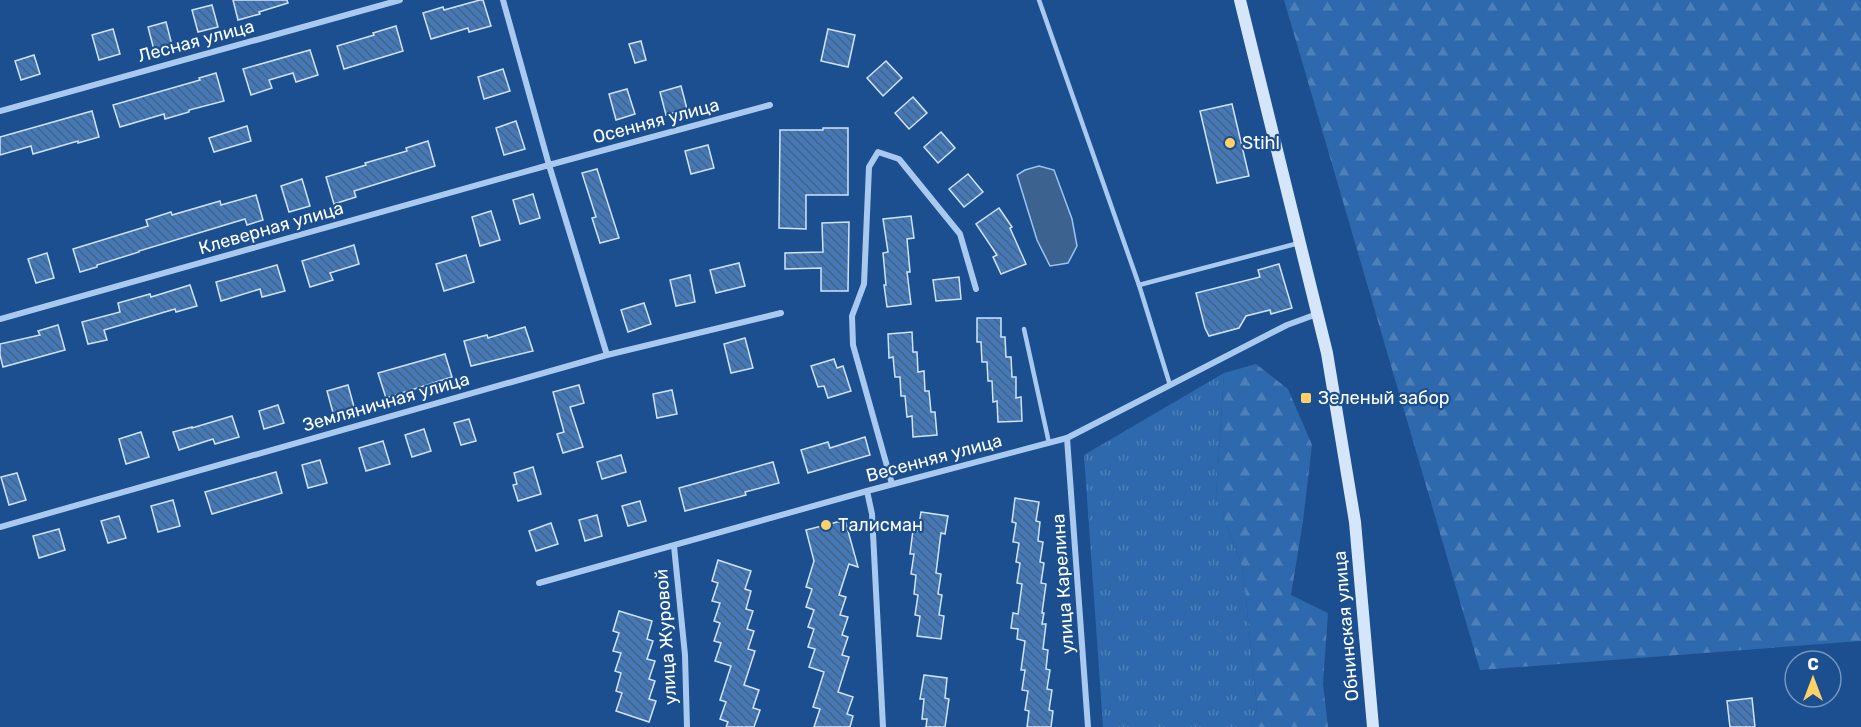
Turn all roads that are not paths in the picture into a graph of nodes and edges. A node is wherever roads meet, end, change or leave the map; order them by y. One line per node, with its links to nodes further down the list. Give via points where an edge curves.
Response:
1 (400, 0): 6 (street, Лесная улица)
2 (502, 0): 7 (street)
3 (1039, 0): 9 (lane)
4 (1240, 0): 8 (street, Обнинская улица)
5 (770, 105): 7 (street, Осенняя улица)
6 (0, 111)
7 (549, 165): 13 (street, Клеверная улица); 15 (street)
8 (1300, 242): 9 (lane); 12 (street, Обнинская улица)
9 (1139, 285): 16 (lane)
10 (976, 289): 19 (street, via 960,234 899,159 878,152 869,167 864,284 852,316 853,345)
11 (781, 313): 15 (street, Земляничная улица)
12 (1318, 314): 16 (street, Весенняя улица, via 1287,325); 27 (street, Обнинская улица, via 1355,522)
13 (0, 319)
14 (1024, 329): 18 (lane)
15 (607, 355): 21 (street, Земляничная улица)
16 (1170, 385): 17 (street, Весенняя улица)
17 (1067, 438): 18 (street, Весенняя улица); 26 (street, улица Карелина)
18 (1049, 443): 19 (street, Весенняя улица)
19 (892, 484): 20 (street, Весенняя улица)
20 (867, 491): 22 (street, Весенняя улица); 25 (street, via 872,514)
21 (0, 527)
22 (674, 546): 23 (street, Весенняя улица); 24 (street, улица Журовой, via 685,655)
23 (539, 583)
24 (687, 727)
25 (883, 727)
26 (1088, 727)
27 (1373, 727)

